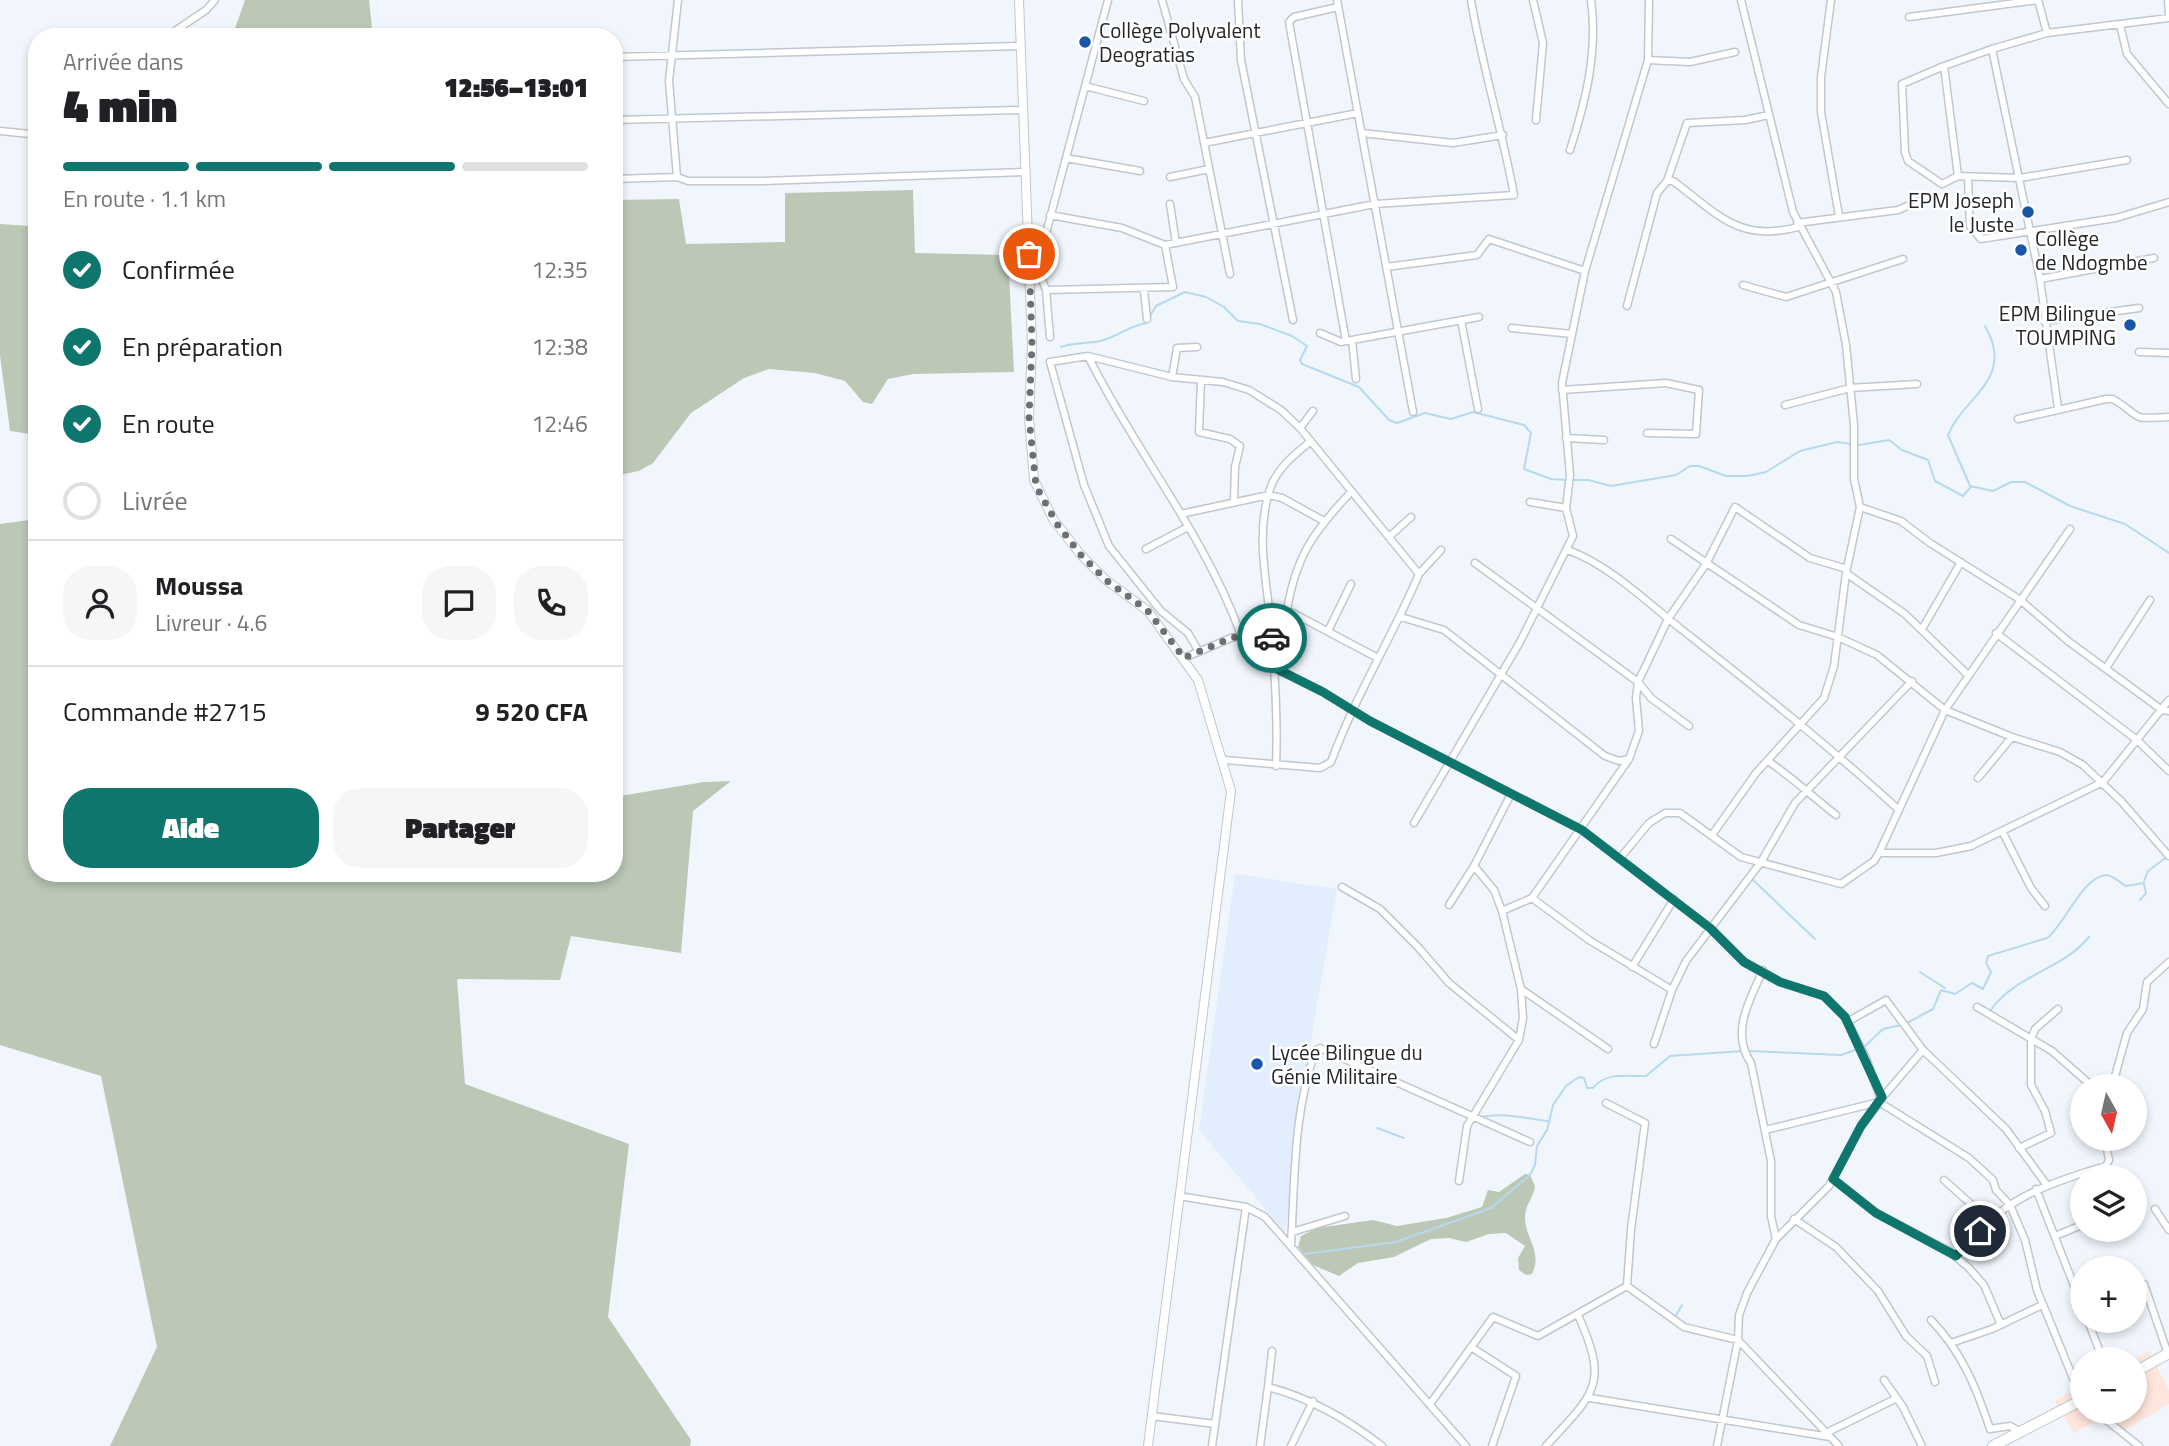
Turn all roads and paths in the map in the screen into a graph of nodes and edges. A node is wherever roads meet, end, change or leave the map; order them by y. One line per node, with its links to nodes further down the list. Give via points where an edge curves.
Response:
1 (215, 0): 18 (street)
2 (678, 0): 23 (street)
3 (1019, 0): 20 (main road)
4 (1108, 0): 27 (street)
5 (1162, 0): 42 (street, via 1184,79 1195,97)
6 (1238, 0): 38 (street, via 1241,60)
7 (1471, 0): 41 (street)
8 (1534, 0): 35 (street, via 1543,43)
9 (1591, 0): 43 (street, via 1595,44 1585,106)
10 (1649, 0): 25 (street)
11 (1741, 0): 32 (street)
12 (1831, 0): 62 (street, via 1821,112)
13 (2168, 0): 16 (street)
14 (1338, 4): 31 (street); 36 (street, via 1289,22)
15 (1909, 17): 19 (street, via 2036,0)
16 (2169, 17): 17 (street)
17 (2120, 25): 19 (street); 29 (street, via 2127,54)
18 (179, 28)
19 (2047, 33): 21 (street)
20 (1020, 46): 23 (street); 30 (main road)
21 (1992, 49): 26 (street); 53 (street)
22 (1735, 52): 25 (street, via 1690,62)
23 (671, 56): 24 (street); 33 (street)
24 (623, 57)
25 (1648, 60): 72 (street)
26 (1944, 66): 49 (street); 49 (street, via 1901,87 1903,148 1908,161 1942,184)
27 (1085, 86): 28 (street); 44 (street)
28 (1144, 101)
29 (2169, 104)
30 (1023, 110): 33 (street); 48 (main road)
31 (1358, 113): 36 (street); 39 (street)
32 (1769, 115): 55 (street, via 1687,123); 64 (street)
33 (671, 119): 34 (street); 50 (street)
34 (623, 120)
35 (1536, 120)
36 (1307, 123): 38 (street); 60 (street)
37 (0, 131): 40 (street)
38 (1255, 133): 42 (street); 63 (street)
39 (1362, 133): 41 (street, via 1454,143); 58 (street)
40 (28, 134)
41 (1503, 135): 58 (street, via 1514,195)
42 (1204, 143): 46 (street)
43 (1570, 150)
44 (1066, 158): 47 (street); 61 (street)
45 (2127, 160): 53 (street)
46 (1209, 169): 51 (street); 66 (street)
47 (1140, 170)
48 (1025, 172): 50 (street, via 762,181); 151 (main road, via 1032,344 1029,418 1036,486 1081,555 1148,611)
49 (1958, 176): 52 (street)
50 (677, 177): 54 (street)
51 (1170, 177)
52 (1968, 178): 53 (street); 65 (street, via 1970,226 1978,238)
53 (2020, 178): 65 (street)
54 (623, 179)
55 (1667, 181): 64 (street, via 1752,233); 79 (street, via 1657,193)
56 (1929, 197): 62 (street, via 1898,210)
57 (1170, 204): 67 (street)
58 (1375, 204): 60 (street); 71 (street)
59 (2168, 204): 65 (street)
60 (1323, 214): 63 (street); 91 (street)
61 (1050, 215): 68 (street, via 1122,228); 77 (street, via 1037,267)
62 (1839, 216): 64 (street)
63 (1274, 224): 66 (street); 83 (street)
64 (1798, 225): 75 (street)
65 (2031, 232): 74 (street)
66 (1222, 234): 67 (street); 73 (street)
67 (1176, 243): 68 (street)
68 (1165, 245): 78 (street, via 1173,287)
69 (2154, 258): 74 (street)
70 (1903, 259): 75 (street)
71 (1386, 267): 72 (street, via 1477,255 1489,239); 87 (street)
72 (1585, 271): 89 (street)
73 (1230, 274)
74 (2040, 279): 85 (street)
75 (1831, 282): 76 (street, via 1786,297); 100 (street, via 1846,345)
76 (1743, 285)
77 (1046, 290): 78 (street); 90 (street)
78 (1144, 290): 82 (street)
79 (1627, 306)
80 (2139, 308): 85 (street)
81 (1479, 317): 84 (street)
82 (1147, 318)
83 (1293, 320)
84 (1461, 320): 87 (street); 104 (street)
85 (2044, 321): 103 (street)
86 (1512, 328): 89 (street)
87 (1398, 332): 91 (street); 106 (street)
88 (1321, 333): 91 (street)
89 (1572, 334): 101 (street)
90 (1050, 337)
91 (1349, 341): 97 (street)
92 (1197, 347): 96 (street, via 1177,348)
93 (2139, 352): 94 (street)
94 (2169, 353)
95 (1087, 356): 96 (street); 120 (street); 149 (street, via 1050,362 1084,485 1112,552 1161,611 1188,633)
96 (1172, 377): 98 (street)
97 (1356, 379)
98 (1201, 380): 109 (street, via 1249,390); 116 (street, via 1199,432 1240,446)
99 (1917, 384): 100 (street)
100 (1850, 388): 102 (street); 118 (street, via 1854,479)
101 (1562, 390): 110 (street, via 1666,383 1699,390 1696,434); 111 (street)
102 (1785, 405)
103 (2057, 408): 107 (street, via 2113,399 2142,420); 108 (street)
104 (1478, 409)
105 (1313, 411): 109 (street)
106 (1413, 412)
107 (2169, 417)
108 (2018, 419)
109 (1300, 428): 113 (street)
110 (1647, 433)
111 (1566, 438): 112 (street); 119 (street, via 1570,475)
112 (1604, 440)
113 (1311, 441): 114 (street); 115 (street, via 1281,467)
114 (1351, 492): 122 (street); 125 (street)
115 (1269, 495): 116 (street); 122 (street); 138 (street, via 1261,546)
116 (1234, 500): 120 (street)
117 (1530, 502): 119 (street)
118 (1860, 507): 130 (street, via 1901,521); 133 (street)
119 (1566, 508): 129 (street, via 1573,528)
120 (1181, 514): 123 (street)
121 (1411, 517): 125 (street)
122 (1324, 521): 140 (street, via 1302,554)
123 (1188, 527): 127 (street); 147 (street)
124 (2070, 529): 136 (street)
125 (1389, 537): 134 (street)
126 (1671, 540): 132 (street)
127 (1146, 549)
128 (1441, 550): 134 (street)
129 (1568, 550): 139 (street); 142 (street, via 1585,556)
130 (1961, 562): 136 (street); 145 (street)
131 (1475, 563): 139 (street)
132 (1706, 564): 133 (street, via 1735,507 1810,558); 142 (street); 148 (street, via 1799,625)
133 (1847, 571): 145 (street); 148 (street)
134 (1419, 574): 141 (street)
135 (1351, 584): 144 (street)
136 (2020, 599): 146 (street); 153 (street)
137 (2150, 600): 153 (street)
138 (1269, 608): 140 (street); 143 (street)
139 (1537, 608): 154 (street); 157 (street)
140 (1287, 610): 144 (street)
141 (1401, 617): 150 (street); 154 (street, via 1444,630)
142 (1668, 619): 157 (street); 162 (street)
143 (1271, 629): 147 (street); 152 (street)
144 (1329, 629): 150 (street)
145 (1922, 629): 155 (street)
146 (1996, 633): 155 (street); 165 (street)
147 (1241, 635): 149 (street)
148 (1838, 637): 156 (street, via 1877,655); 162 (street, via 1824,698)
149 (1199, 652): 151 (street)
150 (1376, 657): 159 (street)
151 (1184, 658): 168 (main road, via 1203,692)
152 (1273, 667): 159 (street); 171 (street)
153 (2106, 668): 161 (street)
154 (1501, 675): 167 (street, via 1605,756); 170 (street)
155 (1968, 675): 160 (street)
156 (1912, 681): 160 (street); 166 (street)
157 (1639, 682): 163 (street, via 1651,698); 167 (street, via 1639,731)
158 (2169, 700): 161 (street)
159 (1351, 710): 170 (street); 171 (street, via 1327,766)
160 (1945, 710): 164 (street); 177 (street)
161 (2165, 710): 165 (street)
162 (1802, 724): 166 (street); 169 (street)
163 (1689, 726)
164 (2012, 737): 173 (street); 174 (street, via 2060,752)
165 (2137, 740): 172 (street); 174 (street)
166 (1841, 756): 175 (street); 177 (street)
167 (1629, 759): 180 (street)
168 (1225, 760): 171 (street); 222 (main road, via 1230,816)
169 (1768, 761): 175 (street); 182 (street)
170 (1451, 762): 176 (street); 179 (street)
171 (1276, 766)
172 (2169, 771)
173 (1978, 778)
174 (2103, 782): 181 (street); 184 (street)
175 (1808, 789): 178 (street); 186 (street)
176 (1511, 794): 180 (street); 187 (street)
177 (1899, 810): 183 (street)
178 (1836, 815)
179 (1414, 823)
180 (1582, 830): 185 (street); 189 (street)
181 (2002, 831): 183 (street, via 1949,851); 192 (street)
182 (1712, 835): 185 (street, via 1680,813 1665,813 1644,827); 186 (street, via 1735,853)
183 (1879, 853): 186 (street, via 1841,884)
184 (2169, 856)
185 (1621, 857): 190 (street)
186 (1762, 862): 194 (street)
187 (1474, 866): 191 (street); 193 (street, via 1494,890)
188 (1342, 887): 203 (street, via 1380,909 1448,983)
189 (1532, 898): 193 (street); 196 (street)
190 (1674, 900): 194 (street); 196 (street)
191 (1449, 905)
192 (2045, 906)
193 (1502, 911): 198 (street)
194 (1710, 928): 197 (street, via 1744,962); 199 (street)
195 (2169, 962): 209 (street, via 2148,979 2143,1009 2127,1033)
196 (1632, 967): 199 (street)
197 (1763, 970): 202 (street, via 1780,982 1824,996); 213 (street, via 1742,1018 1746,1057)
198 (1521, 989): 203 (street, via 1524,1007); 206 (street)
199 (1672, 990): 205 (street)
200 (1977, 1007): 204 (street)
201 (2058, 1009): 204 (street, via 2035,1029)
202 (1847, 1022): 207 (street, via 1885,999); 210 (street, via 1866,1058)
203 (1518, 1040): 212 (street)
204 (2031, 1040): 208 (street); 215 (street, via 2030,1080 2051,1133)
205 (1654, 1044)
206 (1608, 1049)
207 (1923, 1050): 210 (street); 215 (street, via 1995,1117)
208 (2079, 1074)
209 (2116, 1074)
210 (1880, 1101): 213 (street); 217 (street); 223 (street, via 1962,1153 1993,1180)
211 (1606, 1103): 237 (street, via 1645,1124)
212 (1472, 1117): 214 (street); 219 (street); 231 (street, via 1325,1049 1316,1050 1305,1079 1297,1137)
213 (1765, 1130): 233 (street)
214 (1530, 1142)
215 (2019, 1147): 220 (street)
216 (2107, 1152): 220 (street, via 2106,1166)
217 (1833, 1179): 227 (street); 235 (street, via 1876,1213)
218 (1944, 1180): 228 (street)
219 (1459, 1181)
220 (2046, 1184): 221 (street)
221 (2036, 1189): 223 (street); 232 (street)
222 (1180, 1196): 224 (street); 258 (main road)
223 (2010, 1205): 228 (street); 239 (street, via 2025,1240)
224 (1246, 1207): 234 (street, via 1265,1217); 260 (street)
225 (2155, 1209): 229 (street)
226 (1345, 1216): 231 (street)
227 (1794, 1219): 233 (street); 251 (street, via 1836,1247 1878,1291 1906,1336 1927,1356)
228 (1991, 1222): 235 (street)
229 (2169, 1228)
230 (2070, 1230): 232 (street)
231 (1292, 1232): 234 (street)
232 (2055, 1236): 236 (street)
233 (1776, 1238): 243 (street, via 1743,1304)
234 (1291, 1244): 256 (street)
235 (1956, 1256): 242 (street, via 1984,1285)
236 (2070, 1275)
237 (1628, 1286): 240 (street); 243 (street, via 1684,1327)
238 (2147, 1292): 247 (street)
239 (2042, 1305): 242 (street); 249 (street)
240 (1578, 1315): 245 (street, via 1538,1336 1493,1317); 253 (street, via 1595,1354)
241 (1931, 1320): 244 (street)
242 (2001, 1325): 244 (street)
243 (1738, 1340): 259 (street); 263 (street)
244 (1951, 1343): 262 (street, via 1972,1376 1990,1429 2010,1426)
245 (1471, 1347): 256 (street); 270 (street, via 1516,1376)
246 (1272, 1351): 252 (street)
247 (2169, 1353): 248 (main road)
248 (2147, 1365)
249 (2070, 1372)
250 (1884, 1380): 254 (street)
251 (1935, 1382)
252 (1268, 1387): 255 (street); 266 (street)
253 (1590, 1398): 259 (street); 271 (street)
254 (1897, 1398): 263 (street); 274 (street)
255 (1313, 1401): 267 (street); 268 (street)
256 (1430, 1404): 269 (street)
257 (2070, 1406): 262 (main road)
258 (1152, 1416): 260 (street); 264 (main road)
259 (1721, 1420): 263 (street); 272 (street)
260 (1215, 1424): 265 (street)
261 (2111, 1424): 276 (street)
262 (2021, 1432): 275 (main road)
263 (1828, 1435): 273 (street)
264 (1148, 1446)
265 (1212, 1446)
266 (1260, 1446)
267 (1291, 1446)
268 (1382, 1446)
269 (1466, 1446)
270 (1492, 1446)
271 (1546, 1446)
272 (1717, 1446)
273 (1839, 1446)
274 (1922, 1446)
275 (1993, 1446)
276 (2139, 1446)

